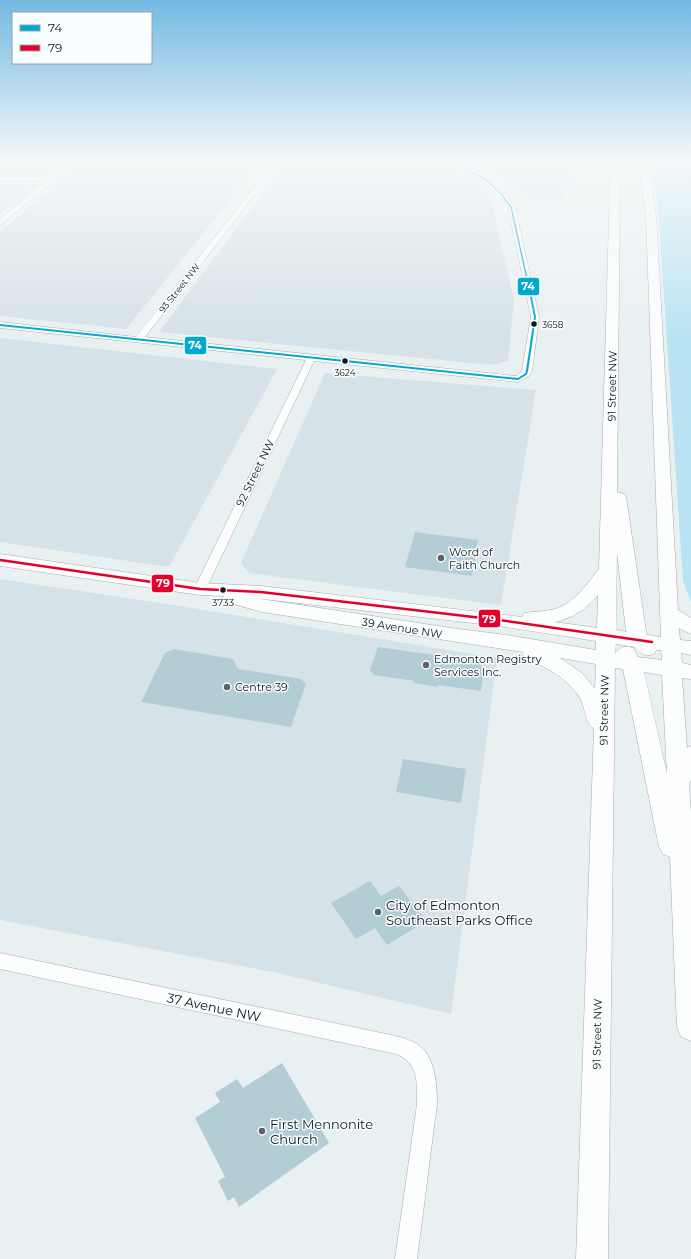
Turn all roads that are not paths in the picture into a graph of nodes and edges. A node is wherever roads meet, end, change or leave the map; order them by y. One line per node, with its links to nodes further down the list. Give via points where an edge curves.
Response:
1 (232, 220): 6 (street, 93 Street NW)
2 (514, 220): 7 (street, via 535,317 526,374 518,379)
3 (614, 220): 8 (main road, 91 Street NW)
4 (651, 220): 12 (main road, 91 Street NW)
5 (0, 325): 6 (street)
6 (138, 340): 7 (street)
7 (311, 358): 11 (street, 92 Street NW)
8 (611, 442): 10 (main road, 91 Street NW); 18 (main road, via 636,630)
9 (0, 560): 11 (main road, 39 Avenue NW)
10 (607, 571): 13 (main road, via 584,601 568,612 539,618); 18 (main road, 91 Street NW)
11 (200, 589): 13 (main road, 39 Avenue NW, via 261,592); 15 (main road, 39 Avenue NW, via 262,606)
12 (669, 613): 14 (main road); 18 (main road, 91 Street NW)
13 (499, 620): 18 (main road, 39 Avenue NW)
14 (691, 628)
15 (458, 636): 16 (main road, 39 Avenue NW); 18 (main road)
16 (507, 642): 18 (main road, 39 Avenue NW); 19 (main road, via 556,664 579,681 596,708)
17 (691, 648): 18 (main road)
18 (646, 654): 19 (main road, 91 Street NW); 21 (main road, 91 Street NW); 22 (main road, via 667,826)
19 (603, 738): 26 (main road, 91 Street NW)
20 (691, 755): 21 (main road)
21 (678, 785): 22 (main road, 91 Street NW)
22 (687, 951): 24 (main road, 91 Street NW)
23 (0, 961): 25 (street, 37 Avenue NW, via 396,1045 411,1051 422,1064 427,1083 427,1104)
24 (691, 1027)
25 (406, 1259)
26 (592, 1259)

